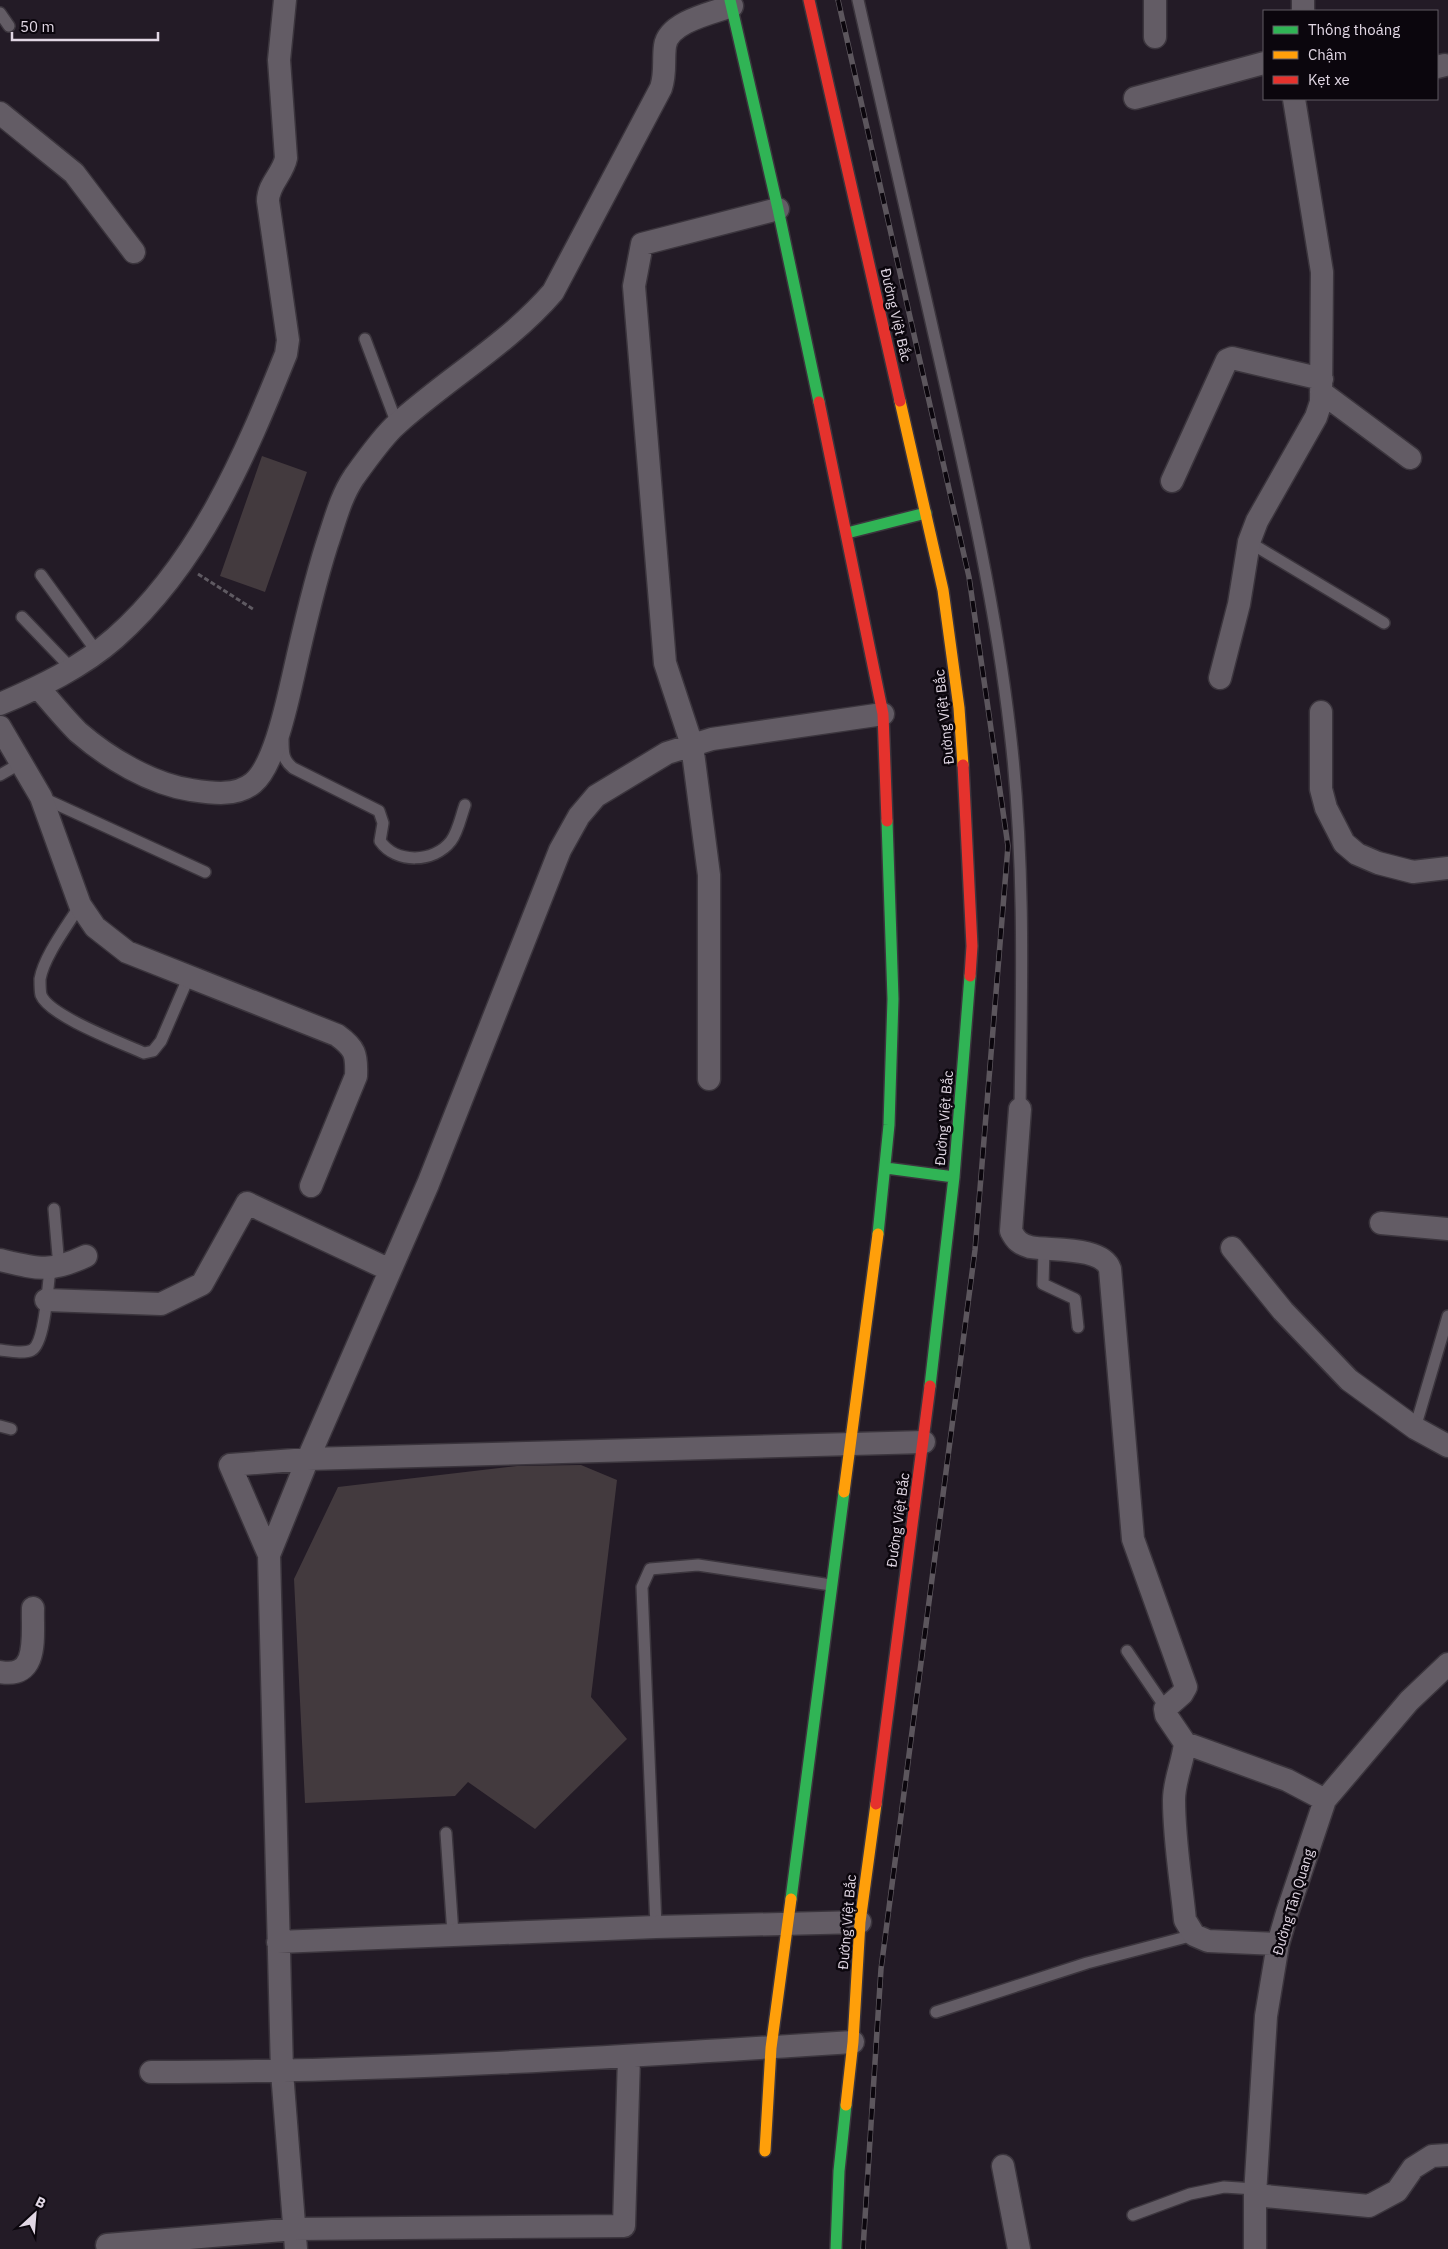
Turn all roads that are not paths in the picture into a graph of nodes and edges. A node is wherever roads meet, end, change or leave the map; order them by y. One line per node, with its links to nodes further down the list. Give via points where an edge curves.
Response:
1 (285, 0): 26 (street, via 279,60 286,158 268,194 268,201 284,300 288,340 286,354 253,437 217,507 152,602)
2 (809, 0): 20 (main road, Đường Việt Bắc)
3 (858, 0): 45 (lane, via 979,535 1010,730 1021,848)
4 (1155, 0): 8 (street)
5 (731, 3): 13 (main road); 17 (street, via 677,26 665,42 665,76 661,88 553,292 514,331)
6 (0, 13): 7 (lane)
7 (9, 26)
8 (1155, 37)
9 (1263, 63): 10 (street)
10 (1135, 98)
11 (1294, 100): 16 (street, via 1322,272)
12 (0, 112): 14 (street, via 74,173)
13 (778, 209): 21 (main road); 35 (street, via 642,244 634,286 665,663)
14 (134, 252)
15 (365, 339): 17 (lane)
16 (1321, 385): 18 (street); 19 (street, via 1232,358 1227,360); 22 (street, via 1321,402 1316,417 1257,521)
17 (397, 424): 33 (street, via 355,476 342,498 313,590)
18 (1410, 458)
19 (1172, 481)
20 (926, 513): 21 (main road); 47 (main road, Đường Việt Bắc, via 943,590 957,689 968,830 972,946)
21 (847, 533): 32 (main road)
22 (1249, 542): 25 (lane); 28 (street, via 1239,604)
23 (41, 575): 26 (lane)
24 (22, 617): 27 (lane)
25 (1384, 623)
26 (97, 652): 27 (street)
27 (71, 668): 29 (street)
28 (1220, 678)
29 (38, 687): 30 (street); 33 (street, via 77,730 121,762 179,788 211,793 235,792 253,783 263,768)
30 (0, 704)
31 (1322, 712): 40 (street, via 1322,789 1326,808 1344,843 1357,854 1378,863 1413,872)
32 (883, 714): 35 (street, via 712,739); 46 (main road, via 893,999)
33 (283, 718): 39 (lane, via 282,754 286,762 305,776 379,811 382,823 380,841 388,850 404,857 427,858 452,841)
34 (0, 727): 36 (street)
35 (692, 745): 44 (street, via 709,875); 57 (street, via 667,753 596,796 579,816 560,850 428,1184)
36 (21, 763): 37 (lane); 38 (street)
37 (0, 775)
38 (41, 797): 41 (lane); 42 (street)
39 (465, 805)
40 (1448, 868)
41 (205, 872)
42 (80, 905): 43 (street, via 96,927 127,952); 43 (lane, via 45,965 40,980 41,995 68,1019 144,1053 154,1051)
43 (189, 976): 48 (street, via 336,1035 350,1044 357,1058 356,1076)
44 (709, 1079)
45 (1020, 1109): 53 (street, via 1011,1231 1021,1244)
46 (886, 1168): 47 (main road); 64 (main road)
47 (954, 1177): 63 (main road, Đường Việt Bắc)
48 (311, 1186)
49 (54, 1209): 56 (lane)
50 (1381, 1223): 51 (street)
51 (1448, 1229)
52 (1232, 1248): 62 (street, via 1283,1311 1349,1380)
53 (1044, 1250): 60 (lane, via 1043,1284 1075,1299); 73 (street, via 1098,1256 1108,1263 1110,1269 1133,1539 1186,1687)
54 (86, 1256): 56 (street)
55 (0, 1260): 56 (street)
56 (55, 1268): 58 (lane)
57 (390, 1270): 58 (street, via 247,1203 202,1284 161,1304); 66 (street)
58 (46, 1300): 61 (lane, via 36,1346 24,1351)
59 (1448, 1316): 62 (lane)
60 (1078, 1327)
61 (0, 1350)
62 (1415, 1428): 65 (street)
63 (924, 1442): 64 (street); 77 (main road, Đường Việt Bắc)
64 (852, 1444): 66 (street); 68 (main road)
65 (1448, 1446)
66 (308, 1459): 67 (street); 67 (street, via 230,1464)
67 (269, 1555): 82 (street)
68 (831, 1586): 78 (main road); 79 (lane, via 698,1565 650,1569 642,1587)
69 (33, 1608): 72 (street, via 30,1661 23,1670 13,1674)
70 (1127, 1650): 73 (lane)
71 (1448, 1664): 75 (street, Đường Tân Quang, via 1409,1700)
72 (0, 1672)
73 (1166, 1707): 74 (street, via 1166,1715)
74 (1185, 1743): 75 (street, via 1286,1780); 81 (street, via 1174,1800 1185,1920)
75 (1325, 1800): 83 (street, Đường Tân Quang)
76 (446, 1833): 80 (lane)
77 (860, 1922): 78 (street); 85 (main road, Đường Việt Bắc)
78 (788, 1924): 79 (street); 86 (main road)
79 (656, 1927): 80 (street)
80 (453, 1934): 82 (street)
81 (1194, 1935): 83 (street, via 1208,1941); 84 (lane, via 1088,1963)
82 (278, 1942): 89 (street)
83 (1278, 1944): 93 (street, Đường Tân Quang, via 1266,2016)
84 (936, 2012)
85 (853, 2042): 86 (street); 97 (main road, Đường Việt Bắc, via 839,2171)
86 (771, 2048): 87 (street); 90 (main road)
87 (629, 2057): 89 (street); 95 (street, via 624,2226)
88 (151, 2072): 89 (street)
89 (282, 2072): 95 (street)
90 (764, 2151)
91 (1448, 2155): 93 (street, via 1432,2156 1413,2168 1396,2191 1369,2206)
92 (1003, 2166): 98 (street)
93 (1255, 2192): 94 (lane, via 1224,2187 1190,2194); 99 (street, Đường Tân Quang)
94 (1133, 2215)
95 (295, 2239): 96 (street)
96 (106, 2245)
97 (836, 2249)
98 (1019, 2249)
99 (1255, 2249)

